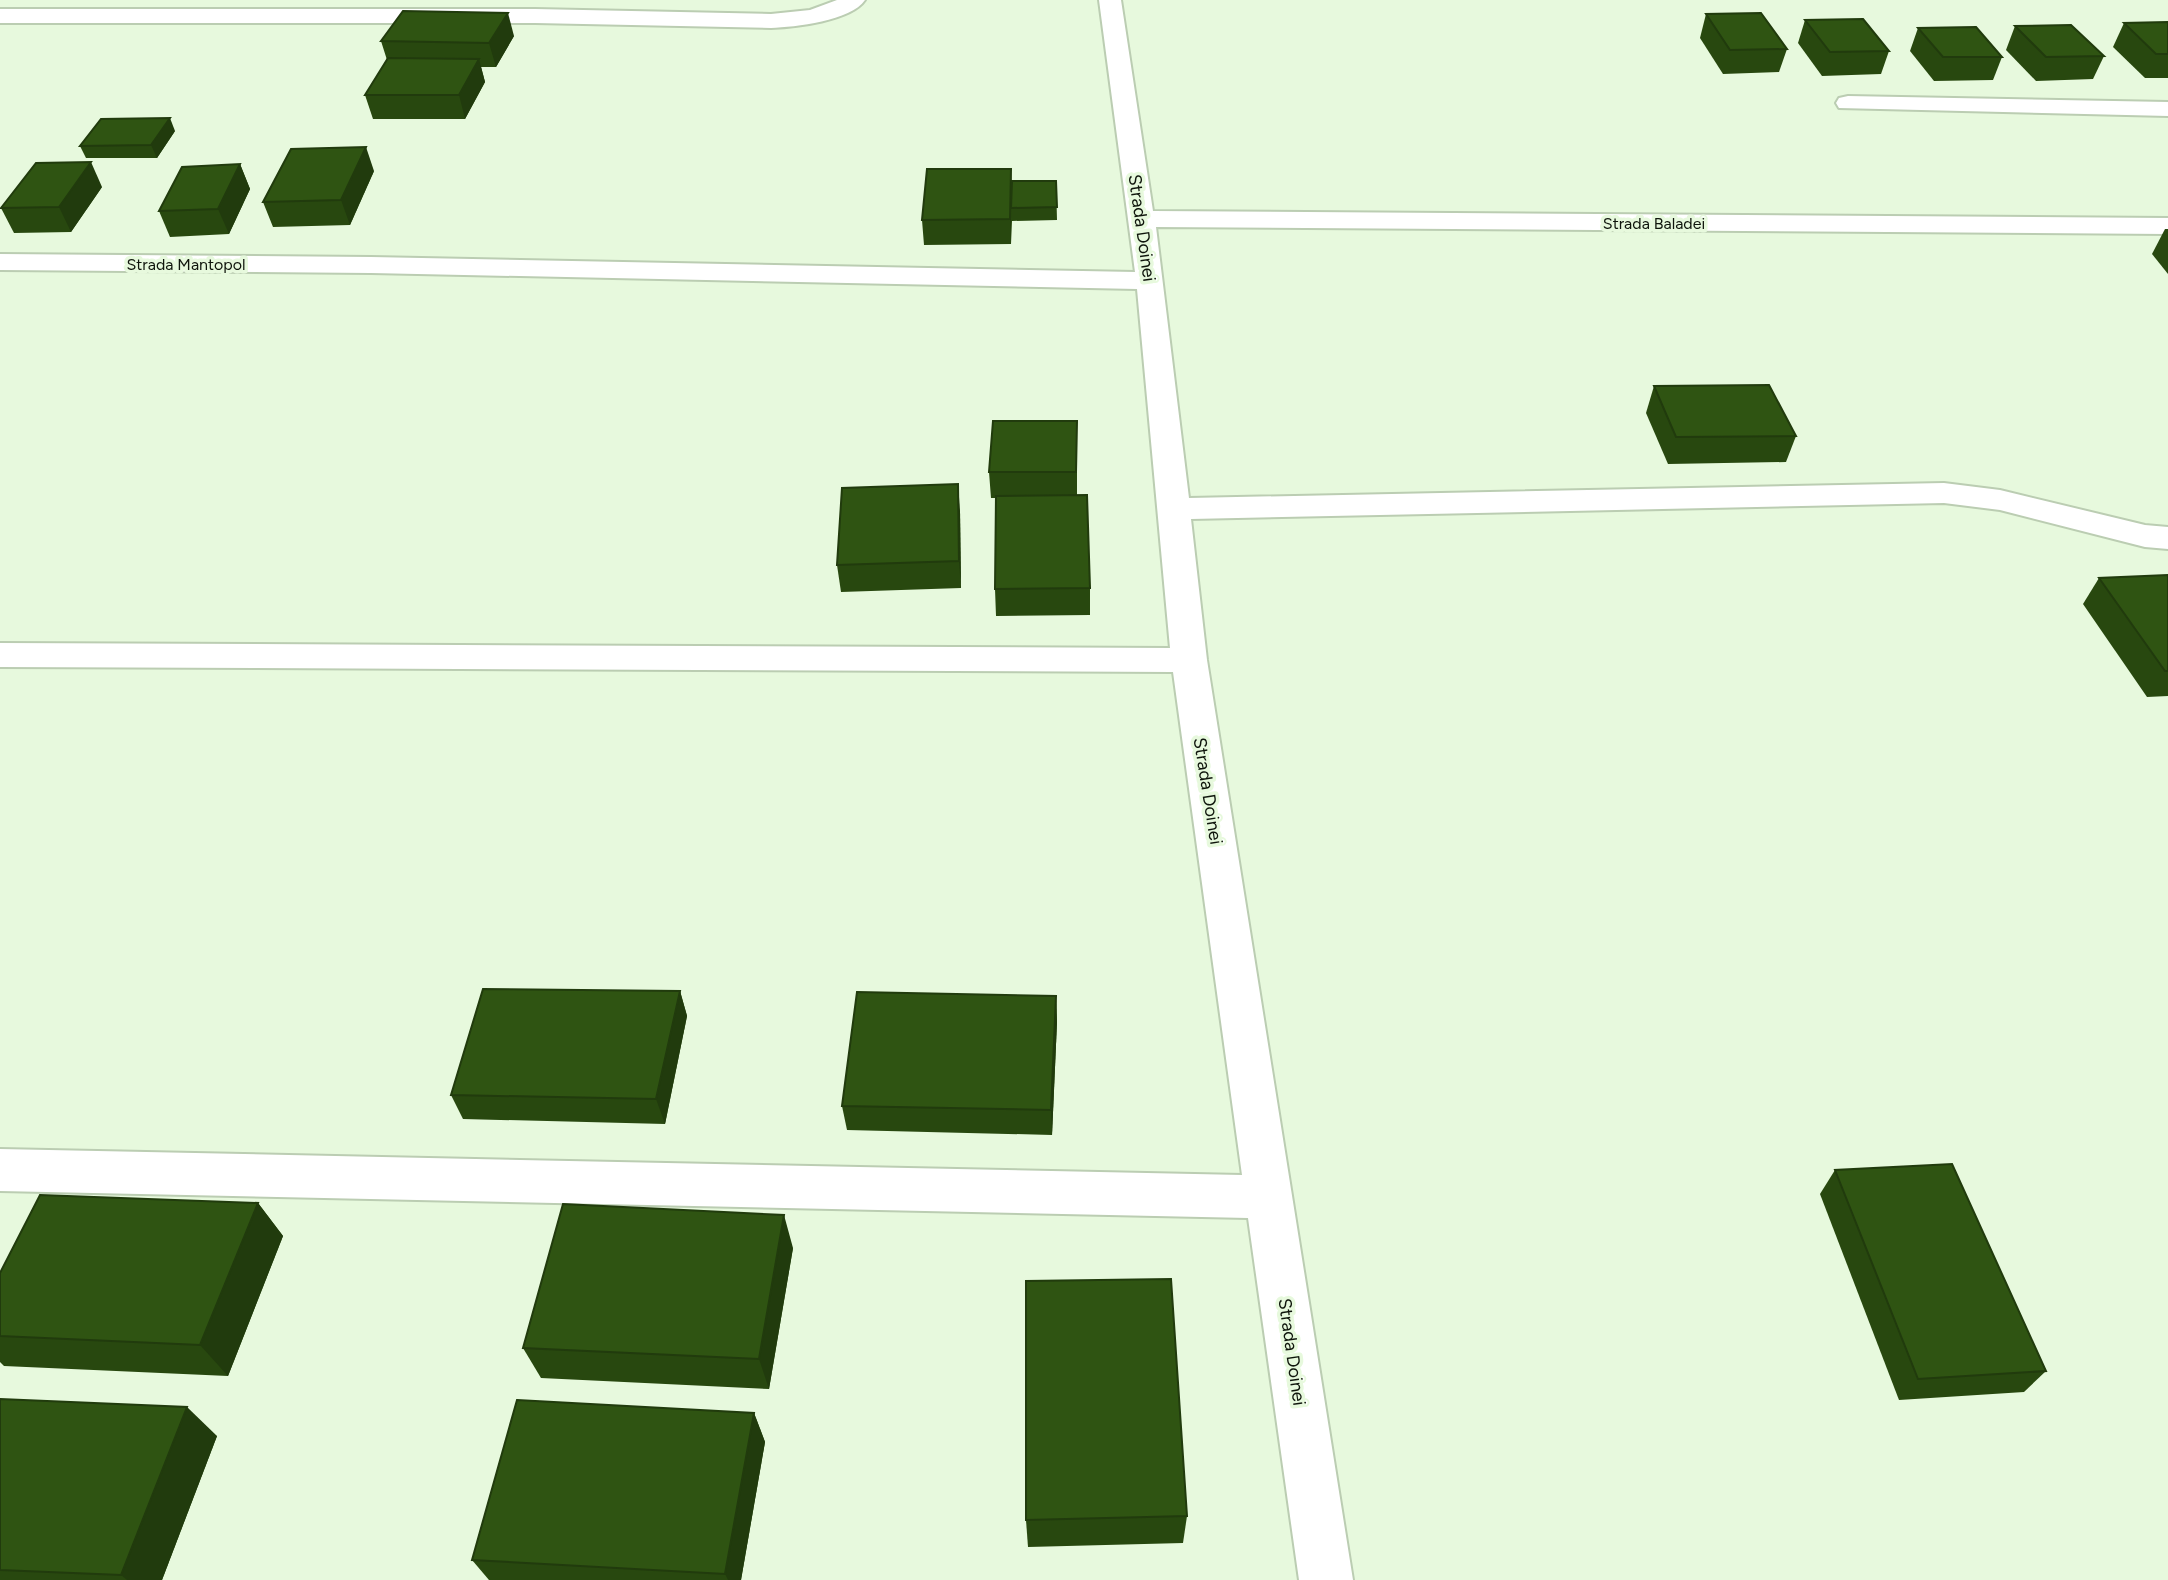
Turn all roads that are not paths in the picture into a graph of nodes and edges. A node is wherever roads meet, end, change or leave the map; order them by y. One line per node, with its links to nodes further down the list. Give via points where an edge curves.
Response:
1 (854, 0): 3 (street, via 829,13 800,20)
2 (1110, 0): 6 (street, Strada Doinei)
3 (0, 16)
4 (1848, 103): 5 (street)
5 (2168, 109)
6 (1140, 219): 7 (street, Strada Baladei); 9 (street, Strada Doinei)
7 (2168, 226)
8 (0, 262): 9 (street, Strada Mantopol)
9 (1150, 281): 10 (street, Strada Doinei)
10 (1174, 509): 11 (street, via 1944,493 2000,500); 13 (street, Strada Doinei)
11 (2168, 538)
12 (0, 655): 13 (street)
13 (1189, 660): 15 (street, Strada Doinei)
14 (0, 1170): 15 (street)
15 (1270, 1197): 16 (street, Strada Doinei)
16 (1326, 1580)

